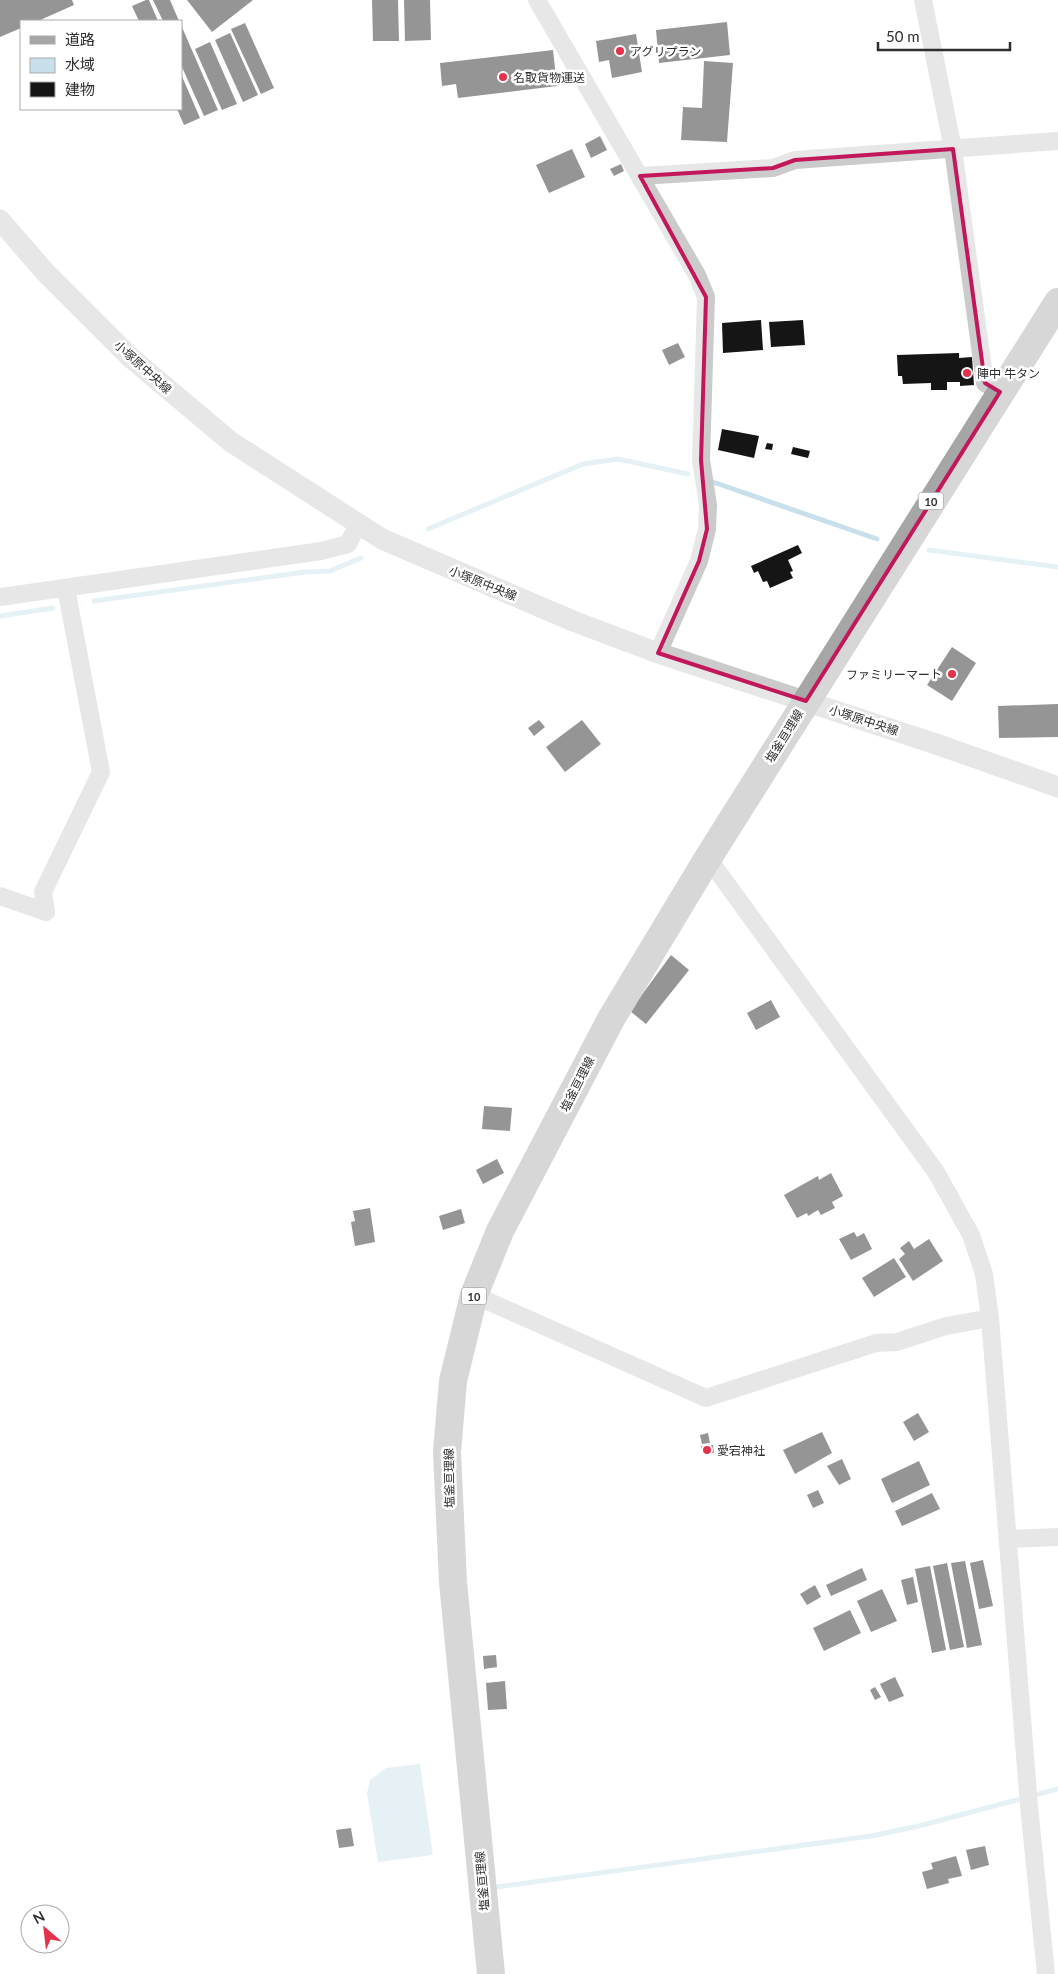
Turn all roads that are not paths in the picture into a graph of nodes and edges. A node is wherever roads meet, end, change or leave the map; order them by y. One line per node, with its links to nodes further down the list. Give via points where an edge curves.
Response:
1 (537, 0): 5 (street)
2 (923, 0): 4 (street)
3 (1058, 141): 4 (street)
4 (953, 149): 5 (street, via 796,160 773,168); 8 (street, via 985,383)
5 (640, 176): 12 (street, via 697,275 706,297 701,460 708,505 707,529 698,561)
6 (0, 220): 9 (street, 小塚原中央線, via 45,272 131,358 231,442)
7 (1058, 302): 8 (main road, 塩釜亘理線 / 10)
8 (1000, 392): 13 (main road, 塩釜亘理線 / 10)
9 (358, 524): 10 (street, via 348,544 321,551); 12 (street, 小塚原中央線, via 424,559)
10 (66, 588): 11 (street); 16 (street, via 101,772 43,892 46,912)
11 (0, 597)
12 (658, 653): 13 (street, 小塚原中央線)
13 (806, 701): 14 (street, 小塚原中央線); 15 (main road, 塩釜亘理線 / 10)
14 (1058, 787)
15 (708, 858): 17 (main road, 塩釜亘理線 / 10, via 610,1019 500,1231); 18 (street, via 936,1172 971,1235 984,1274)
16 (0, 896)
17 (474, 1295): 18 (street, via 706,1398 876,1343 897,1342 946,1326); 21 (main road, 塩釜亘理線 / 10, via 453,1381 448,1461 453,1582)
18 (990, 1318): 20 (street)
19 (1058, 1537): 20 (street)
20 (1008, 1539): 22 (street)
21 (491, 1974)
22 (1046, 1974)

